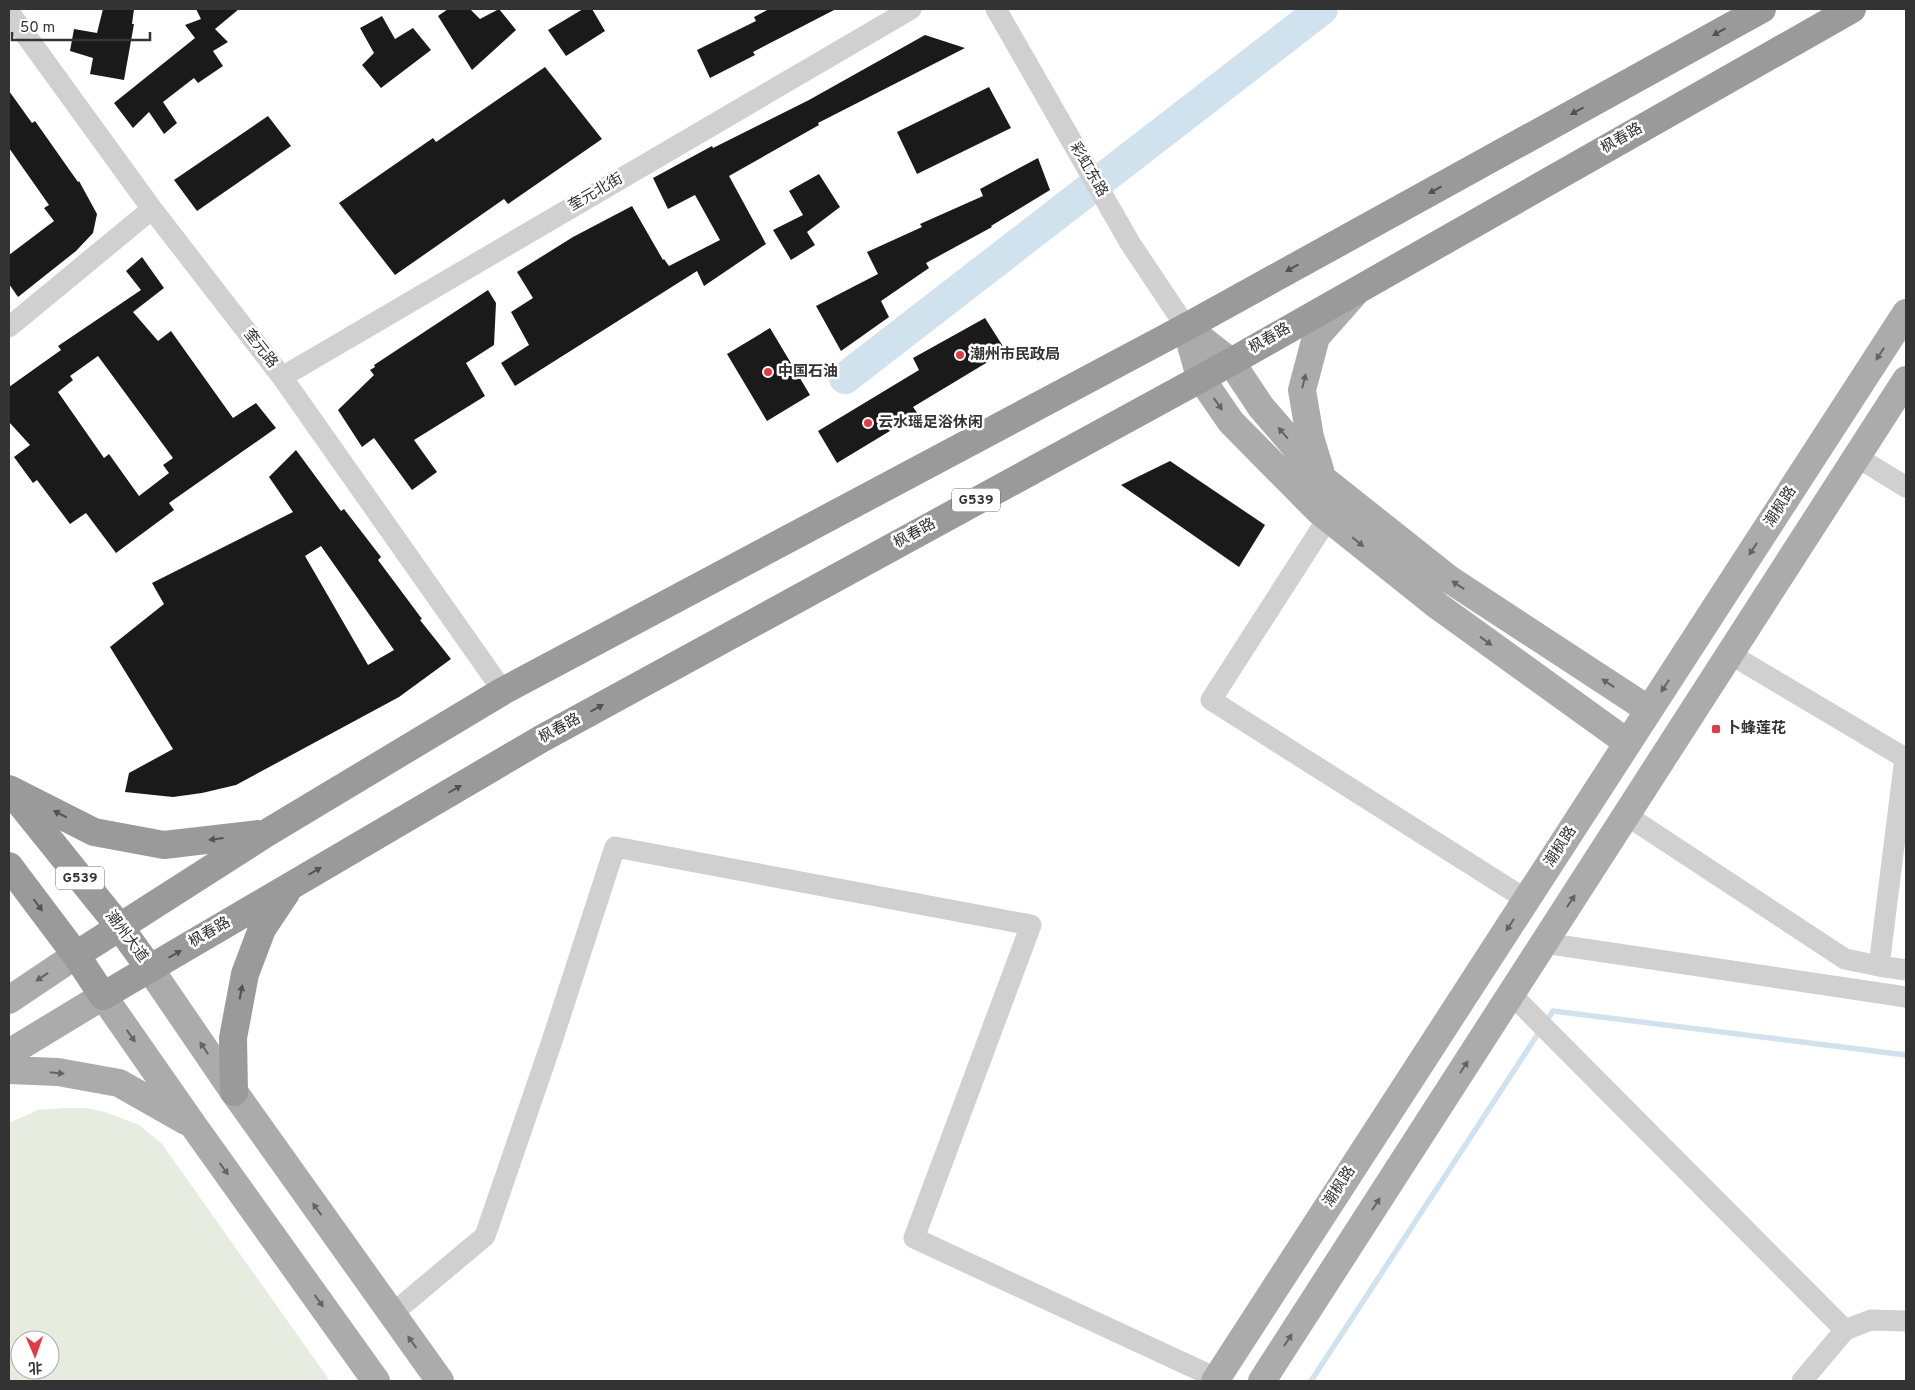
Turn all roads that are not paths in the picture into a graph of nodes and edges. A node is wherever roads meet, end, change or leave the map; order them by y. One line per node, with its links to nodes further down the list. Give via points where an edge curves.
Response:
1 (911, 9): 12 (street, 奎元北街)
2 (996, 9): 10 (street, 彩虹东路, via 1130,243)
3 (1762, 9): 10 (highway, one-way to 10)
4 (1852, 9): 7 (highway, 枫春路 / G539)
5 (9, 12): 6 (street, 奎元路)
6 (152, 210): 9 (street); 12 (street, 奎元路)
7 (1358, 289): 11 (highway, 枫春路 / G539); 16 (main road, one-way to 7, via 1310,437 1302,390 1316,337)
8 (1906, 313): 21 (main road, 潮枫路, one-way to 21)
9 (9, 327)
10 (1186, 327): 11 (main road); 13 (main road); 20 (highway)
11 (1230, 362): 13 (highway, 枫春路 / G539); 16 (main road, one-way to 11, via 1260,407)
12 (282, 377): 20 (street, 奎元路)
13 (1200, 377): 18 (main road, one-way to 18, via 1231,422); 28 (highway, 枫春路 / G539, one-way to 13, via 541,739)
14 (1906, 380): 15 (main road)
15 (1857, 456): 17 (street); 19 (main road)
16 (1323, 479): 21 (main road, one-way to 16, via 1449,579)
17 (1906, 487)
18 (1328, 518): 22 (main road, one-way to 22, via 1438,606); 29 (street, via 1210,700)
19 (1730, 654): 23 (street); 25 (main road)
20 (503, 691): 26 (highway)
21 (1649, 710): 22 (main road, 潮枫路)
22 (1628, 743): 29 (main road, 潮枫路)
23 (1906, 754): 33 (street)
24 (9, 789): 26 (highway, one-way to 24, via 164,845 94,832); 30 (highway, 潮州大道 / G539)
25 (1626, 814): 31 (main road, one-way to 25); 33 (street, via 1845,958)
26 (265, 834): 30 (highway)
27 (9, 866): 32 (highway, one-way to 32)
28 (291, 886): 34 (highway, 枫春路 / G539, one-way to 28); 42 (highway, one-way to 28, via 233,1038 245,974 262,929)
29 (1527, 900): 47 (main road, 潮枫路, one-way to 47)
30 (119, 926): 32 (highway); 34 (highway, 潮州大道 / G539)
31 (1544, 943): 36 (main road); 38 (street)
32 (76, 954): 37 (highway); 39 (main road, one-way to 39)
33 (1879, 966): 35 (street)
34 (150, 969): 37 (highway, 枫春路 / G539); 42 (main road, one-way to 34)
35 (1906, 970)
36 (1511, 994): 46 (street); 50 (main road, one-way to 36)
37 (103, 996): 40 (main road, 枫春路); 43 (main road, one-way to 43)
38 (1906, 996)
39 (9, 1000)
40 (9, 1053)
41 (9, 1070): 43 (main road, one-way to 43, via 58,1072 119,1083)
42 (234, 1092): 44 (main road, one-way to 42)
43 (193, 1125): 48 (main road, one-way to 48)
44 (392, 1314): 47 (street, via 485,1236 615,847 1031,926 914,1238); 49 (main road, one-way to 44)
45 (1906, 1321): 46 (street, via 1871,1320)
46 (1845, 1330): 51 (street)
47 (1216, 1380)
48 (376, 1381)
49 (440, 1381)
50 (1262, 1381)
51 (1802, 1381)

